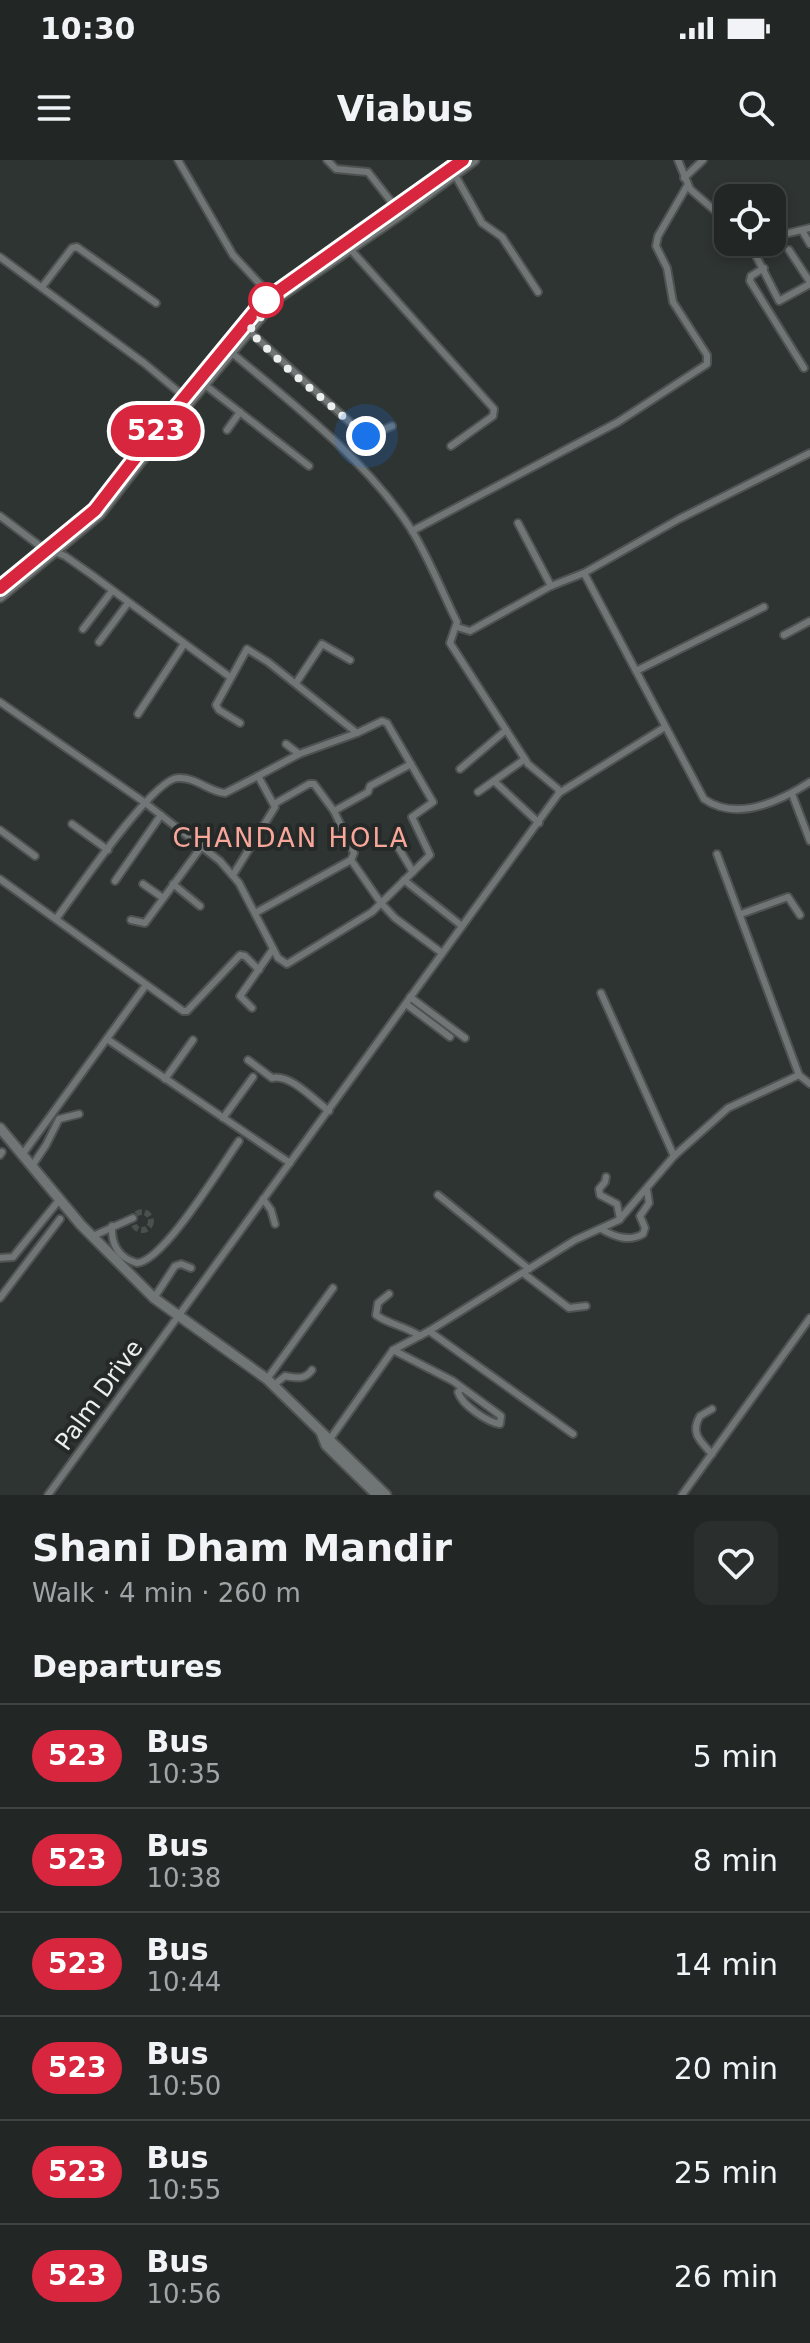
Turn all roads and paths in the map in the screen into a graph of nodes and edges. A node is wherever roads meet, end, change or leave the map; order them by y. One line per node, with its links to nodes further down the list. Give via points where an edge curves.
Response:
1 (178, 160): 22 (street, via 233,255)
2 (327, 160): 9 (street, via 336,169 368,172)
3 (463, 160): 9 (main road)
4 (474, 160): 7 (main road)
5 (678, 160): 8 (street)
6 (698, 161): 8 (street)
7 (455, 175): 14 (main road); 21 (street, via 482,223 502,237)
8 (685, 182): 10 (street); 37 (street, via 656,246 667,268 673,302 707,355 707,364 618,422)
9 (397, 209): 22 (main road)
10 (714, 209)
11 (806, 230): 12 (street); 13 (street)
12 (786, 234)
13 (810, 244)
14 (351, 250): 22 (main road); 32 (street, via 494,409 493,416)
15 (789, 250): 19 (street)
16 (757, 256): 18 (street)
17 (0, 257): 20 (street)
18 (764, 268): 19 (street, via 780,302); 26 (street, via 750,281)
19 (810, 283)
20 (42, 287): 23 (street, via 77,247); 28 (street)
21 (538, 292)
22 (273, 298): 24 (main road); 28 (main road)
23 (156, 303)
24 (249, 331): 25 (main road); 30 (street, via 363,434)
25 (232, 353): 27 (main road); 37 (street, via 330,437)
26 (804, 368)
27 (205, 385): 29 (street); 38 (main road, via 100,514)
28 (186, 398): 38 (main road, via 95,510)
29 (240, 412): 31 (street); 34 (street)
30 (392, 426)
31 (227, 430)
32 (451, 446)
33 (810, 453): 39 (street)
34 (309, 466)
35 (0, 516): 38 (street)
36 (518, 523): 40 (street)
37 (412, 531): 47 (street)
38 (52, 551): 41 (main road); 42 (street); 43 (main road)
39 (584, 573): 40 (street); 53 (street)
40 (551, 586): 47 (street, via 470,631)
41 (0, 588)
42 (112, 591): 44 (street); 48 (street)
43 (0, 597)
44 (128, 603): 50 (street); 51 (street)
45 (764, 607): 53 (street)
46 (810, 621): 49 (street)
47 (457, 627): 60 (street, via 450,643)
48 (83, 629)
49 (784, 635)
50 (99, 642)
51 (184, 644): 54 (street); 57 (street)
52 (350, 660): 55 (street, via 322,644)
53 (636, 671): 59 (street)
54 (230, 677): 55 (street, via 249,649); 58 (street, via 217,707)
55 (296, 683): 61 (street)
56 (0, 702): 73 (street)
57 (138, 714)
58 (240, 723)
59 (665, 727): 71 (street); 72 (street, via 698,792 714,806 737,811)
60 (506, 730): 64 (street); 66 (street)
61 (357, 733): 63 (street); 65 (street, via 384,721)
62 (286, 744): 63 (street)
63 (299, 754): 67 (street)
64 (525, 759): 68 (street); 71 (street)
65 (411, 764): 75 (street); 87 (street, via 433,802 412,817 430,854)
66 (460, 769)
67 (258, 776): 73 (street, via 225,793 176,778); 74 (street)
68 (494, 781): 70 (street); 77 (street)
69 (810, 782): 72 (street)
70 (478, 792)
71 (559, 793): 77 (street, Palm Drive)
72 (792, 794): 80 (street)
73 (144, 802): 76 (street); 83 (street)
74 (274, 804): 75 (street, via 309,784); 88 (street)
75 (334, 811): 86 (street, via 354,853)
76 (161, 815): 82 (street); 91 (street)
77 (539, 823): 102 (street, Palm Drive)
78 (72, 824): 83 (street)
79 (0, 830): 85 (street)
80 (810, 841)
81 (395, 842): 87 (street)
82 (202, 846): 88 (street); 93 (street)
83 (108, 850): 100 (street)
84 (717, 854): 98 (street)
85 (35, 856)
86 (351, 860): 95 (street); 97 (street)
87 (413, 872): 90 (street)
88 (233, 875): 97 (street)
89 (0, 879): 100 (street)
90 (404, 880): 95 (street); 102 (street)
91 (115, 881)
92 (143, 884): 94 (street)
93 (173, 884): 94 (street); 96 (street)
94 (163, 898): 101 (street, via 145,923)
95 (381, 903): 103 (street, via 287,964); 104 (street)
96 (200, 906)
97 (255, 913): 103 (street)
98 (741, 914): 99 (street, via 788,897); 115 (street)
99 (800, 915)
100 (56, 919): 106 (street)
101 (131, 920)
102 (462, 926): 104 (street, Palm Drive)
103 (273, 949): 105 (street)
104 (442, 953): 108 (street, Palm Drive)
105 (259, 970): 106 (street, via 240,955 186,1012); 109 (street, via 240,996)
106 (146, 985): 112 (street)
107 (601, 993): 125 (street)
108 (408, 1001): 110 (street); 111 (street); 119 (street, Palm Drive)
109 (252, 1008)
110 (450, 1037)
111 (465, 1038)
112 (107, 1039): 117 (street); 124 (street)
113 (193, 1040): 117 (street)
114 (248, 1060): 119 (street)
115 (804, 1075): 118 (street); 125 (street, via 732,1105)
116 (253, 1077): 121 (street)
117 (165, 1079): 121 (street)
118 (810, 1084)
119 (329, 1111): 126 (street, Palm Drive)
120 (79, 1114): 127 (street, via 59,1119)
121 (223, 1118): 126 (street)
122 (0, 1128): 124 (main road)
123 (239, 1141): 137 (street, via 174,1233 148,1260 137,1263 121,1254 113,1243)
124 (22, 1155): 127 (main road)
125 (674, 1156): 129 (street)
126 (290, 1163): 132 (street, Palm Drive)
127 (32, 1166): 131 (main road)
128 (606, 1177): 135 (street, via 600,1195 617,1204)
129 (647, 1190): 135 (street); 138 (street, via 649,1203 640,1216 643,1234 630,1239)
130 (438, 1195): 144 (street)
131 (60, 1199): 139 (main road); 140 (street)
132 (263, 1199): 136 (street); 150 (street, Palm Drive)
133 (133, 1218): 137 (street)
134 (60, 1219): 142 (street)
135 (620, 1219): 138 (street)
136 (275, 1224)
137 (112, 1226): 139 (street)
138 (601, 1229): 144 (street)
139 (93, 1236): 148 (main road)
140 (13, 1257): 141 (street); 142 (street)
141 (0, 1258)
142 (25, 1266): 147 (street)
143 (191, 1268): 148 (street, via 175,1266)
144 (526, 1271): 149 (street, via 569,1308); 152 (street)
145 (333, 1288): 156 (street)
146 (389, 1294): 153 (street, via 378,1303 376,1315)
147 (0, 1298)
148 (154, 1298): 150 (main road)
149 (586, 1306)
150 (179, 1316): 156 (main road); 163 (street, Palm Drive)
151 (810, 1318): 162 (street)
152 (429, 1331): 153 (street); 160 (street)
153 (420, 1336): 154 (street)
154 (393, 1350): 157 (street); 161 (street)
155 (312, 1370): 156 (street, via 299,1379 285,1376)
156 (270, 1382): 159 (main road)
157 (462, 1388): 157 (street, via 462,1400 500,1424 501,1416)
158 (712, 1409): 162 (street, via 700,1416 695,1431)
159 (321, 1432): 161 (main road); 164 (main road, via 326,1445)
160 (573, 1434)
161 (330, 1439): 165 (main road)
162 (712, 1454): 166 (street)
163 (48, 1495)
164 (377, 1495)
165 (386, 1495)
166 (682, 1495)

